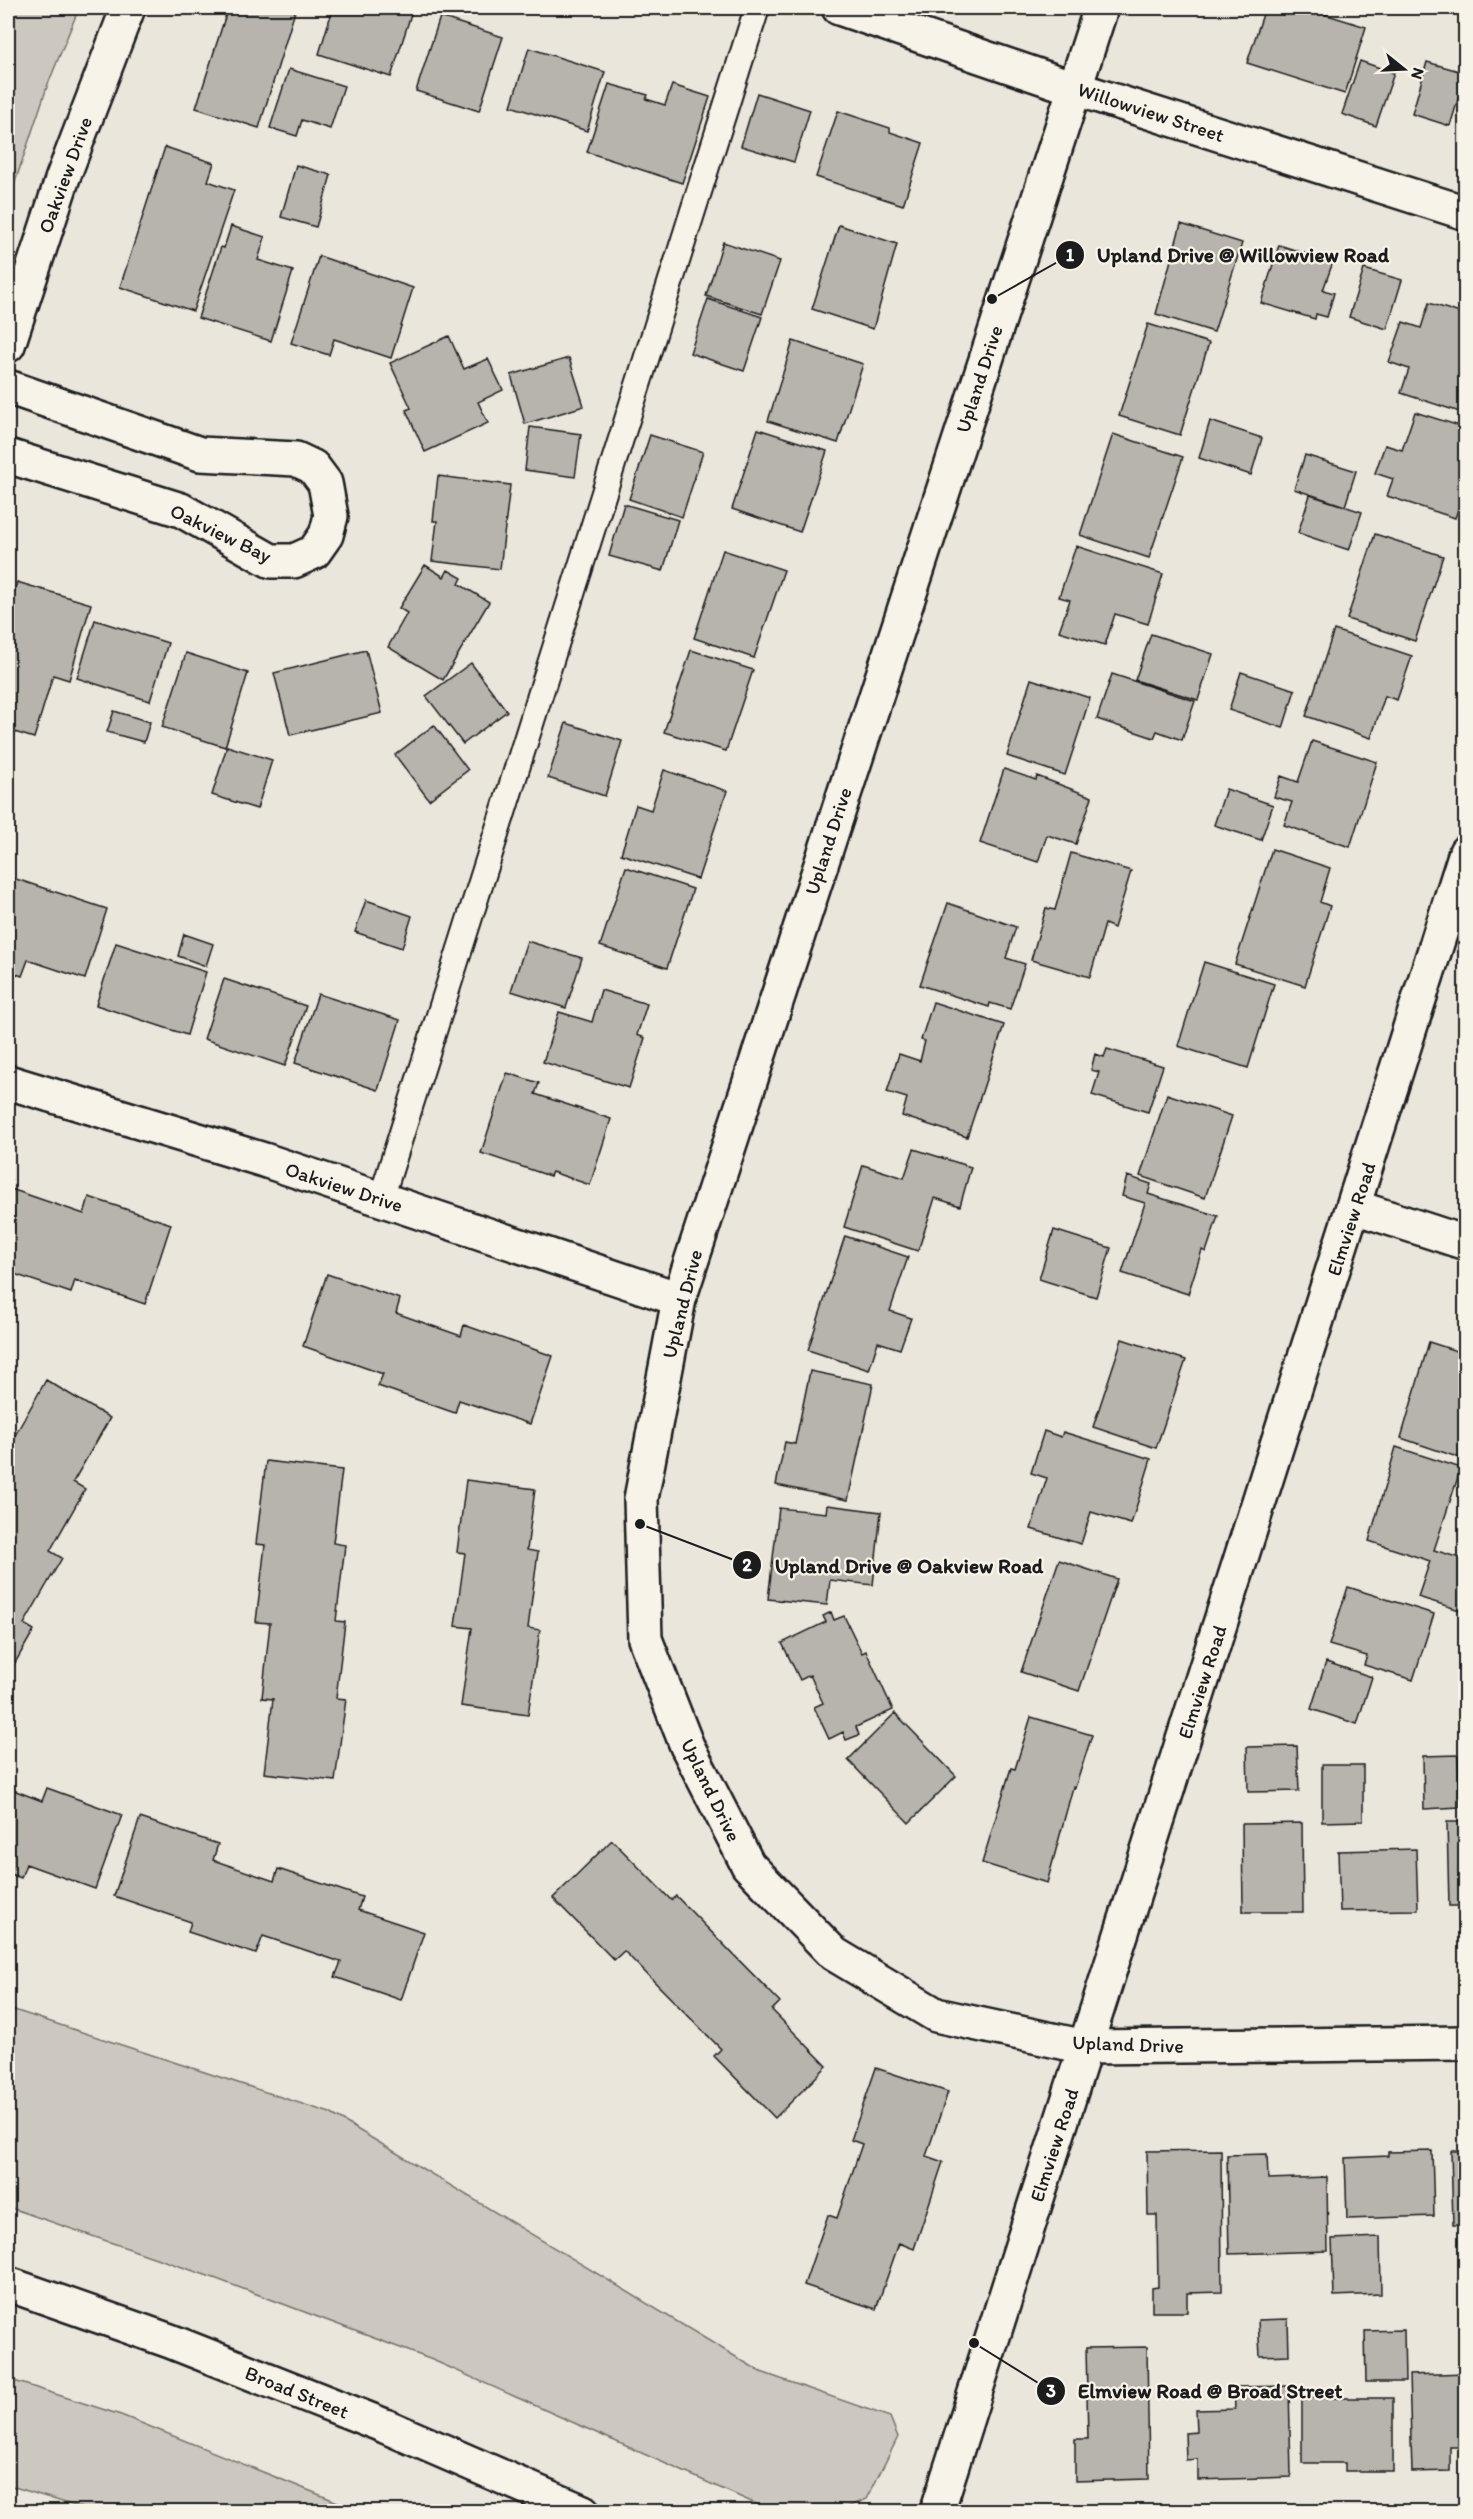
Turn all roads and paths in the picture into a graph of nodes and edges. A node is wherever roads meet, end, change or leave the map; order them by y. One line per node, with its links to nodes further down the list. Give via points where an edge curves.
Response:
1 (128, 8): 7 (street, Oakview Drive, via 63,177)
2 (757, 8): 12 (lane)
3 (839, 8): 5 (street, Willowview Street)
4 (1101, 8): 5 (street, Upland Drive)
5 (1074, 88): 6 (street, Willowview Street); 15 (street, Upland Drive)
6 (1466, 213)
7 (8, 345)
8 (8, 387): 9 (street, Oakview Bay, via 200,454 296,459 313,467 325,483 331,516 326,535 314,552 294,561 271,561 181,510)
9 (8, 456)
10 (1466, 852): 13 (street, Elmview Road)
11 (8, 1082): 12 (street, Oakview Drive)
12 (381, 1199): 15 (street, Oakview Drive)
13 (1354, 1208): 14 (street); 17 (street, Elmview Road)
14 (1466, 1243)
15 (678, 1299): 17 (street, Upland Drive, via 641,1499 645,1639 687,1746 748,1865 834,1954 936,2015)
16 (1466, 2043): 17 (street, Upland Drive)
17 (1085, 2047): 20 (street, Elmview Road)
18 (8, 2284): 19 (street, Broad Street, via 181,2345)
19 (583, 2511)
20 (937, 2511)

